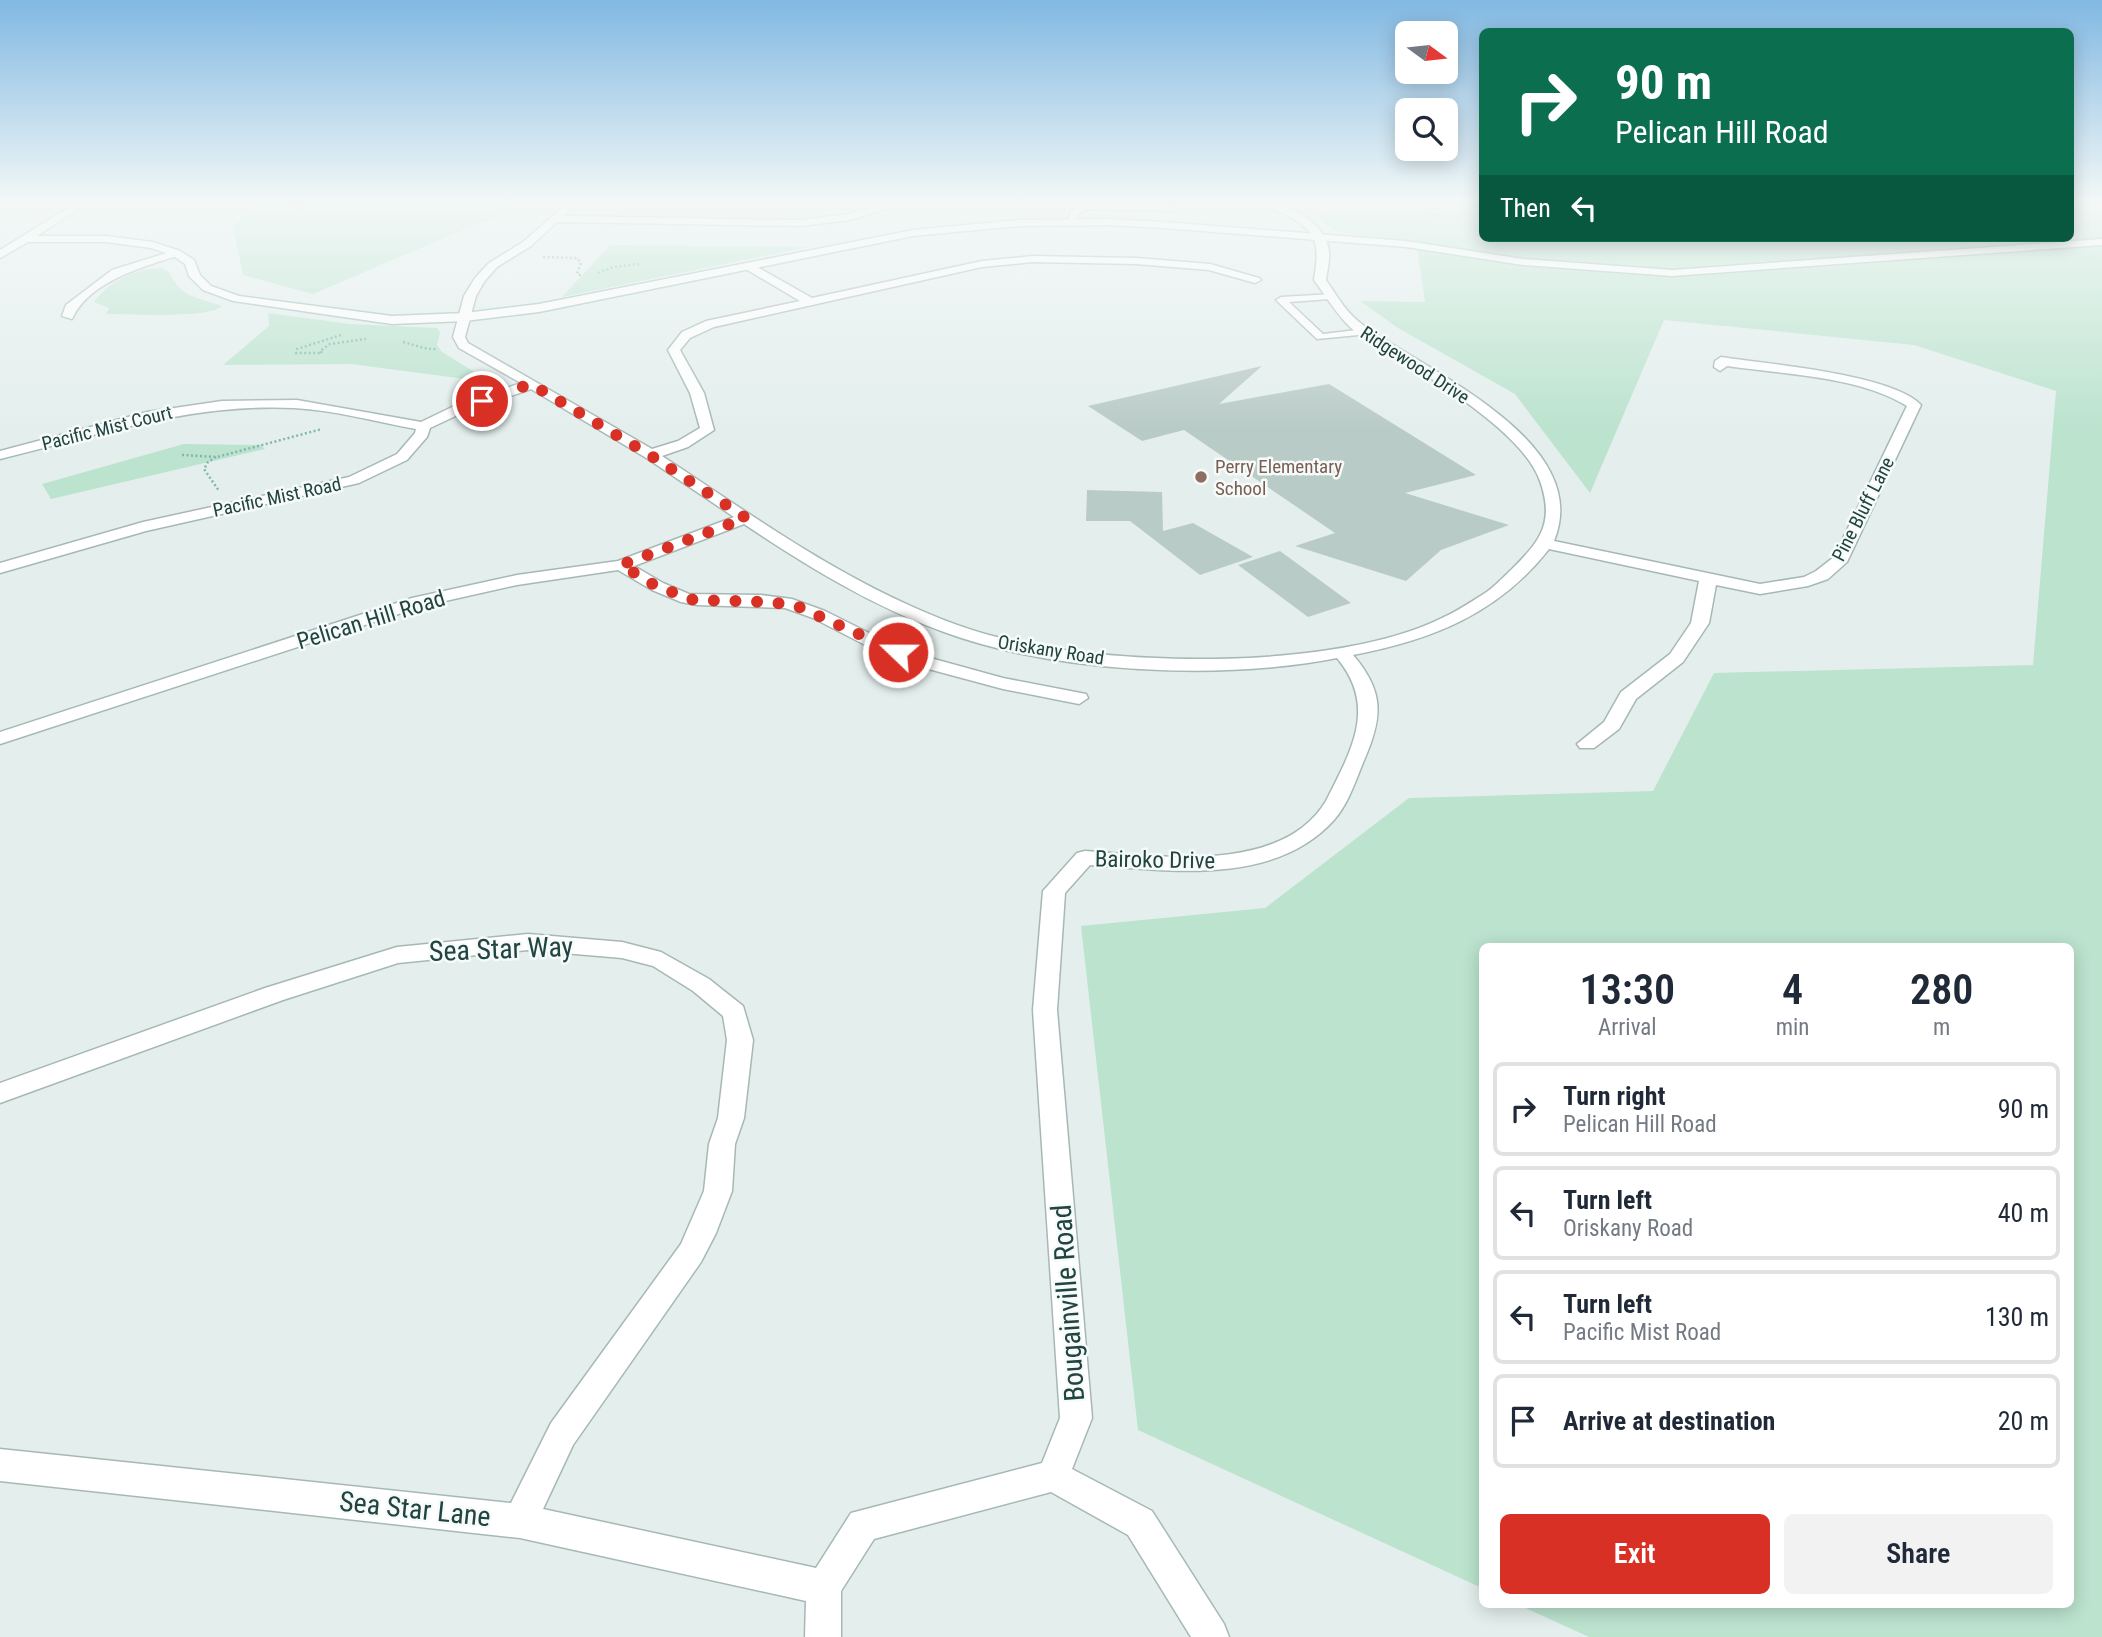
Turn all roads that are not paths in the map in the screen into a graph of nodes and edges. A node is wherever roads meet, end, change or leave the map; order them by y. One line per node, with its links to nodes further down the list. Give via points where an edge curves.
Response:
1 (110, 276): 12 (street, via 70,307)
2 (195, 276): 13 (street, via 207,288 237,299 378,319)
3 (482, 276): 13 (street)
4 (696, 276): 13 (street, via 539,308)
5 (766, 276): 11 (street)
6 (926, 276): 11 (street)
7 (1243, 276): 9 (street)
8 (1321, 276): 10 (street, Ridgewood Drive)
9 (1255, 280)
10 (1330, 296): 14 (street, Ridgewood Drive); 14 (lane, via 1281,300 1321,337)
11 (810, 302): 19 (street, via 709,324 686,335 674,349 697,393 707,430)
12 (68, 316)
13 (465, 317): 16 (street, Oriskany Road, via 459,337 463,345)
14 (1364, 332): 21 (street, Ridgewood Drive, via 1492,415 1533,454 1546,476 1554,513)
15 (1720, 367): 24 (street, Pine Bluff Lane, via 1721,361 1873,387 1900,395 1914,405 1833,568 1808,581 1769,589)
16 (531, 384): 17 (street); 19 (street, Oriskany Road)
17 (423, 426): 18 (street, Pacific Mist Court, via 297,404 230,404 129,419); 23 (street, Pacific Mist Road, via 422,435 402,457 354,480 143,527)
18 (0, 455)
19 (650, 455): 20 (street, Oriskany Road)
20 (746, 518): 22 (street, Pelican Hill Road); 25 (street, Oriskany Road, via 896,609 998,643 1074,656 1171,664 1271,662)
21 (1546, 544): 24 (street, Pine Bluff Lane); 25 (street, Oriskany Road, via 1494,596 1471,610 1413,634)
22 (621, 565): 26 (street, via 656,586 694,600 797,606 938,667); 27 (street, Pelican Hill Road, via 517,580 418,602)
23 (0, 568)
24 (1708, 580): 28 (street, via 1700,623 1677,658 1628,696 1612,725)
25 (1341, 652): 29 (street, Bairoko Drive, via 1367,690 1370,719 1329,811 1306,834 1270,852 1229,861 1085,858)
26 (1079, 698)
27 (0, 738)
28 (1587, 744)
29 (1055, 891): 32 (street, Bougainville Road, via 1045,1010 1076,1418)
30 (0, 1093): 33 (street, Sea Star Way, via 274,994 397,955 488,944 528,942 622,950 661,960 734,1012 740,1040 730,1118 722,1144 718,1191 702,1233 562,1434)
31 (0, 1465): 33 (street, Sea Star Lane)
32 (1053, 1476): 34 (street, via 863,1525); 36 (street, via 1140,1523)
33 (520, 1521): 34 (street, Sea Star Lane)
34 (824, 1587): 35 (street)
35 (823, 1637)
36 (1211, 1637)

